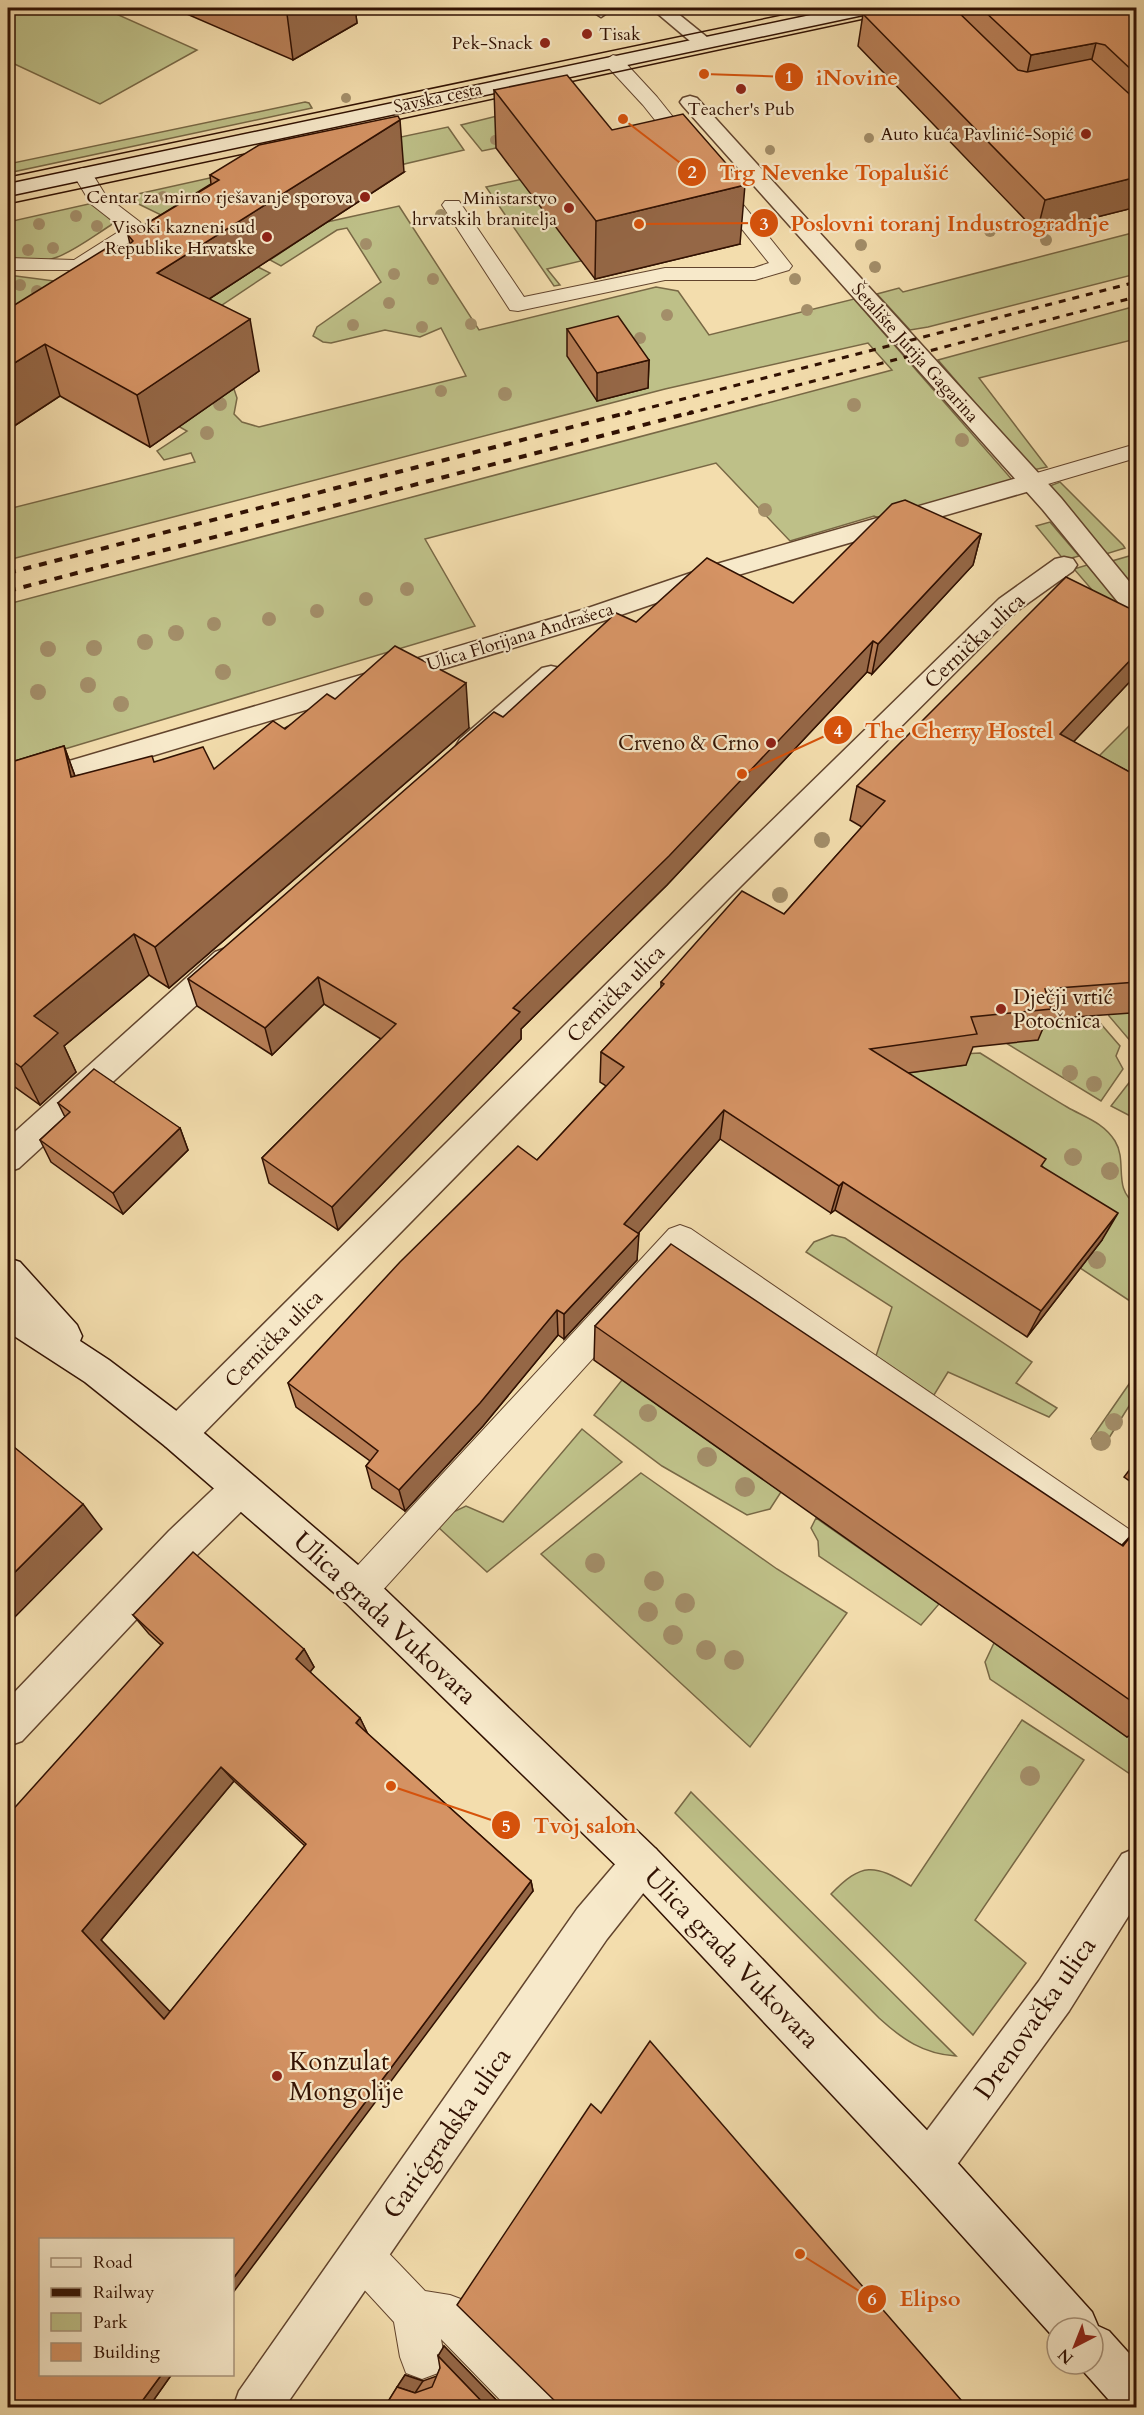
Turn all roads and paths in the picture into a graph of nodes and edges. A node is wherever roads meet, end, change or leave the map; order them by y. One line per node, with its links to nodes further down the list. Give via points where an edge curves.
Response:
1 (660, 8): 3 (street)
2 (868, 8): 3 (street, Savska cesta)
3 (703, 42): 4 (street, Savska cesta)
4 (613, 61): 6 (street, Savska cesta); 8 (lane, via 650,101 782,266 755,274 665,274 518,305)
5 (690, 102): 13 (street, Šetalište Jurija Gagarina)
6 (82, 174): 7 (street, Savska cesta); 10 (lane, via 98,200 133,226 134,231)
7 (8, 190)
8 (452, 205)
9 (8, 264): 10 (lane)
10 (78, 266): 11 (lane)
11 (99, 277)
12 (1137, 451): 13 (lane)
13 (1031, 482): 15 (street, Šetalište Jurija Gagarina); 16 (street, Ulica Florijana Andrašeca, via 729,569)
14 (1064, 565): 24 (street, Cernička ulica, via 1008,605)
15 (1137, 607)
16 (594, 615): 17 (street, via 587,639 577,651); 18 (street, Ulica Florijana Andrašeca)
17 (450, 763)
18 (8, 789)
19 (246, 942): 20 (street)
20 (8, 1158)
21 (8, 1273): 23 (street, Ulica grada Vukovara)
22 (8, 1313): 23 (street, Ulica grada Vukovara)
23 (97, 1371): 24 (street, Ulica grada Vukovara)
24 (178, 1434): 25 (street, Ulica grada Vukovara)
25 (240, 1488): 27 (street, Ulica grada Vukovara); 28 (street)
26 (1137, 1554): 27 (lane, via 680,1239)
27 (359, 1590): 29 (street, Ulica grada Vukovara)
28 (8, 1727)
29 (642, 1863): 31 (street, Ulica grada Vukovara); 32 (street, Garićgradska ulica, via 592,1924)
30 (1137, 1868): 31 (street, Drenovačka ulica, via 1053,1995)
31 (929, 2165): 34 (street, Ulica grada Vukovara)
32 (362, 2256): 33 (lane); 38 (street, Garićgradska ulica)
33 (414, 2311): 35 (lane); 39 (lane, via 450,2317)
34 (1065, 2316)
35 (422, 2356)
36 (1105, 2359): 37 (street)
37 (1137, 2395): 40 (lane)
38 (256, 2408)
39 (540, 2408)
40 (1132, 2408)

